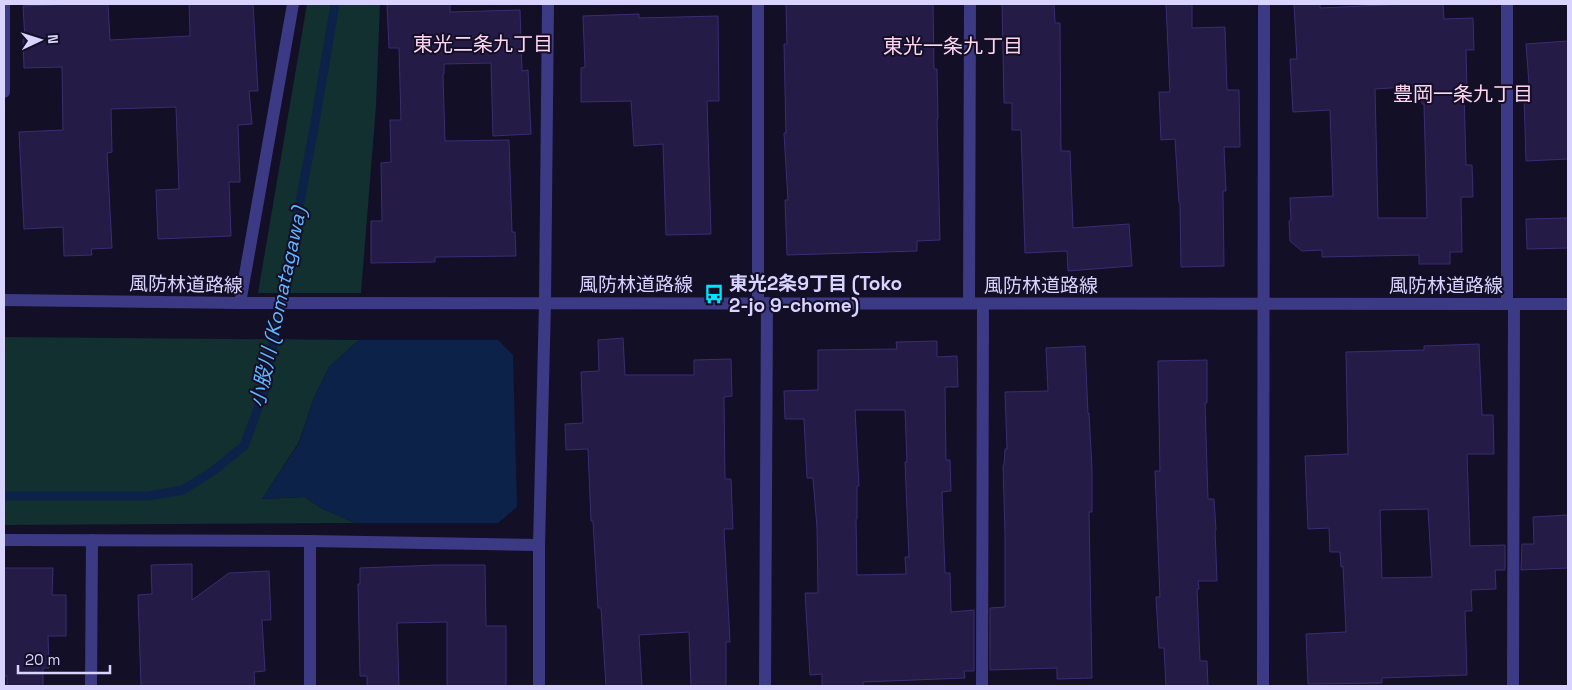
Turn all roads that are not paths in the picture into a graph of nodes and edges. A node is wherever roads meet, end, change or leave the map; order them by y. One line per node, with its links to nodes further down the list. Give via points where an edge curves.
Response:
1 (4, 4): 8 (street)
2 (293, 4): 10 (street)
3 (548, 4): 11 (street)
4 (758, 4): 12 (street)
5 (970, 4): 13 (street)
6 (1264, 4): 15 (street)
7 (1507, 4): 16 (street)
8 (4, 92)
9 (4, 300): 10 (street, 風防林道路線)
10 (240, 303): 11 (street, 風防林道路線)
11 (545, 303): 12 (street, 風防林道路線); 21 (street)
12 (762, 303): 13 (street, 風防林道路線); 25 (street)
13 (969, 303): 14 (street, 風防林道路線)
14 (983, 304): 15 (street, 風防林道路線); 26 (street)
15 (1264, 304): 16 (street, 風防林道路線); 27 (street)
16 (1510, 304): 17 (street, 風防林道路線); 28 (street)
17 (1568, 304)
18 (4, 540): 19 (street)
19 (92, 540): 20 (street); 22 (street)
20 (310, 541): 21 (street); 23 (street)
21 (539, 545): 24 (street)
22 (91, 686)
23 (310, 686)
24 (539, 686)
25 (766, 686)
26 (982, 686)
27 (1263, 686)
28 (1513, 686)

